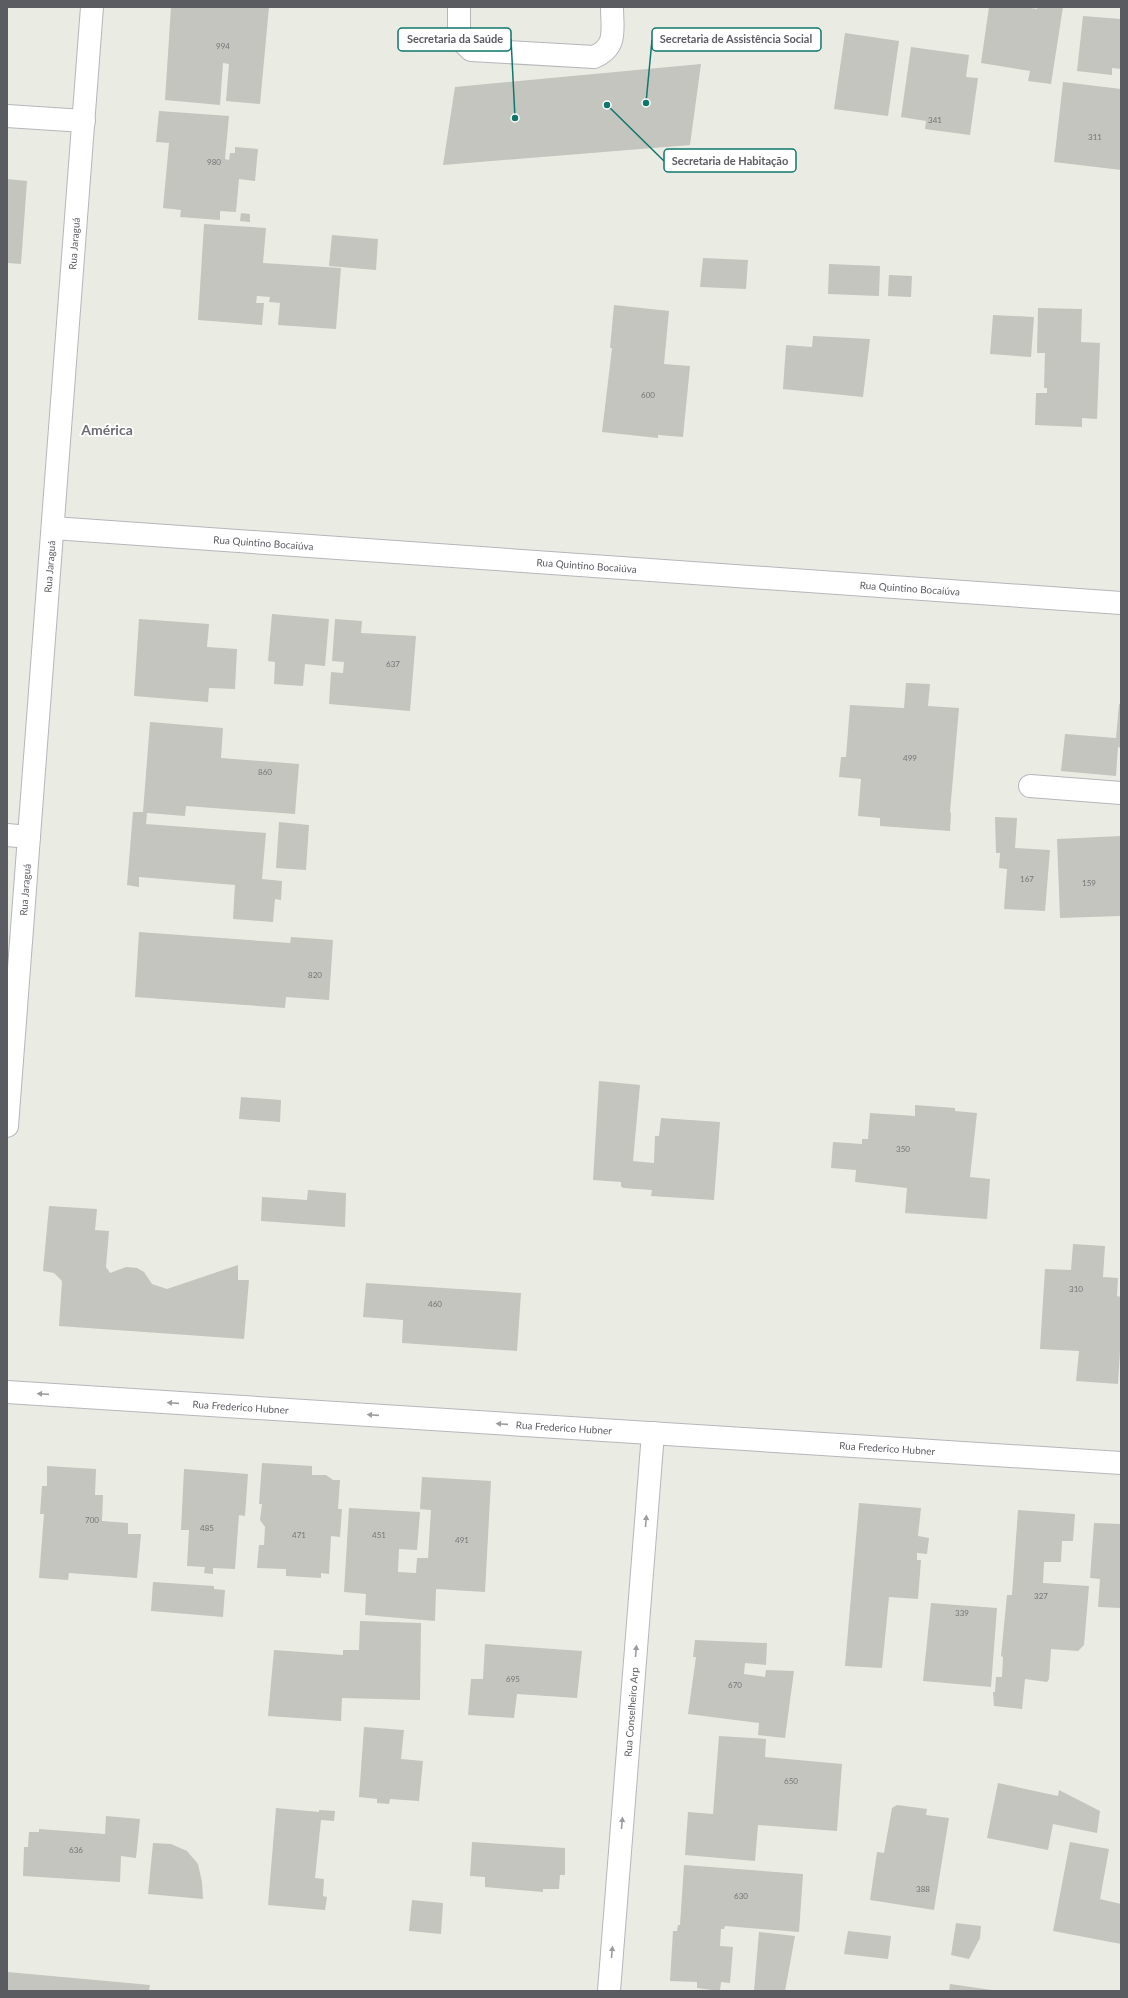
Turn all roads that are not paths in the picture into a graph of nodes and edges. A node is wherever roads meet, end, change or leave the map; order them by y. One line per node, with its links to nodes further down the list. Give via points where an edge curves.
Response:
1 (92, 7): 5 (street, Rua Jaraguá)
2 (459, 7): 3 (street, via 459,38 471,50 594,57 602,54 612,40)
3 (612, 7)
4 (7, 116): 5 (street)
5 (84, 121): 6 (street, Rua Jaraguá)
6 (53, 528): 7 (street, Rua Quintino Bocaiúva); 11 (street, Rua Jaraguá)
7 (1121, 603)
8 (1030, 786): 9 (street)
9 (1121, 793)
10 (7, 836): 11 (street)
11 (29, 837): 12 (street, Rua Jaraguá)
12 (7, 1115)
13 (7, 1392): 14 (street, Rua Frederico Hubner, one-way to 13)
14 (653, 1433): 15 (street, Rua Frederico Hubner); 16 (street, Rua Conselheiro Arp, one-way to 14)
15 (1121, 1463)
16 (609, 1991)

